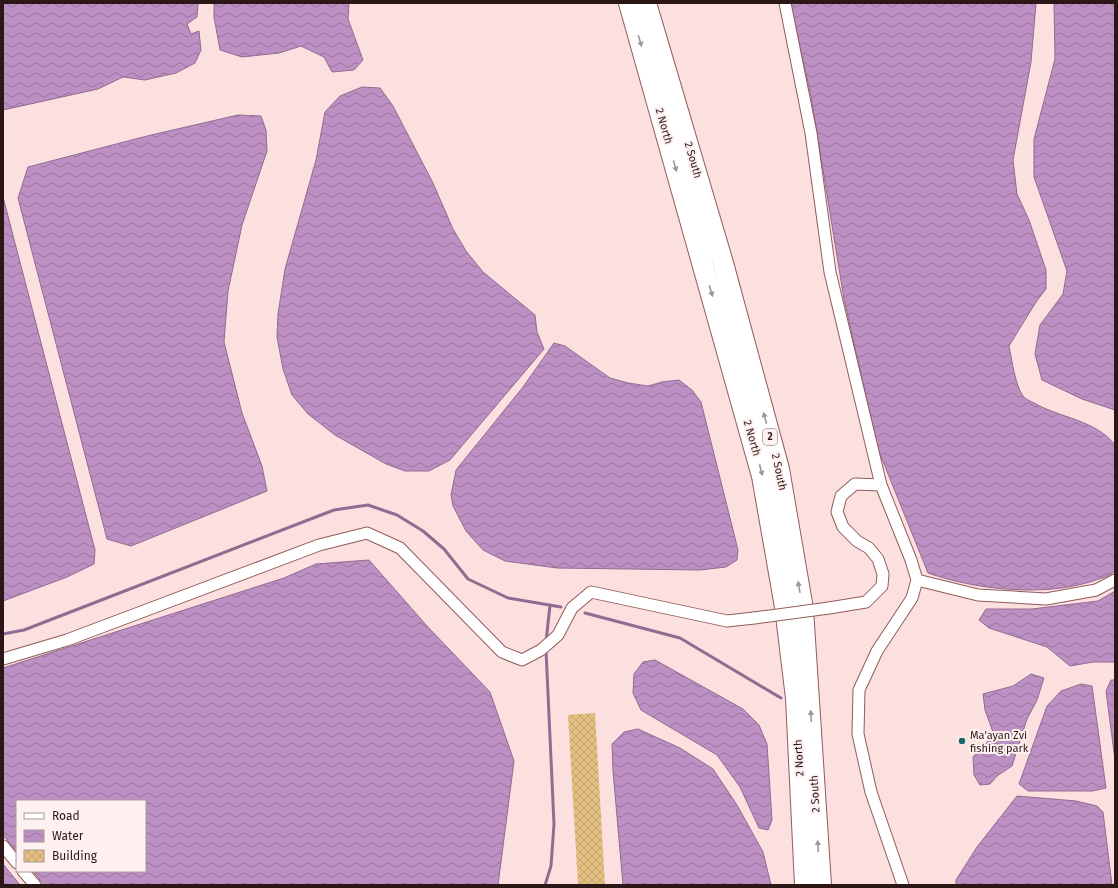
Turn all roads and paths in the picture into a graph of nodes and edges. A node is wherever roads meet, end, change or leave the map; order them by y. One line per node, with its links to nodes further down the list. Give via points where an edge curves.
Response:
1 (629, 3): 12 (highway, 2 North / 2, one-way to 12, via 762,476 785,607 796,698)
2 (646, 3): 13 (highway, 2 South / 2, one-way to 2, via 803,609 779,469 723,263)
3 (785, 3): 4 (street, via 811,133 830,272)
4 (882, 485): 5 (street, via 912,560); 7 (street, bridge, via 855,484 841,496 836,512 843,527 857,541 870,548 878,559 883,574 882,586 866,602 727,621 591,592 572,608 558,635 541,650 522,660 502,652 400,548 367,534 319,545 67,640)
5 (917, 580): 6 (street, via 978,595 1046,599 1096,590); 14 (street, via 912,598 877,651 859,690 858,734 871,792)
6 (1115, 580)
7 (3, 659)
8 (3, 846): 9 (street)
9 (16, 862)
10 (24, 872): 11 (street)
11 (35, 885)
12 (805, 885)
13 (821, 885)
14 (903, 885)

